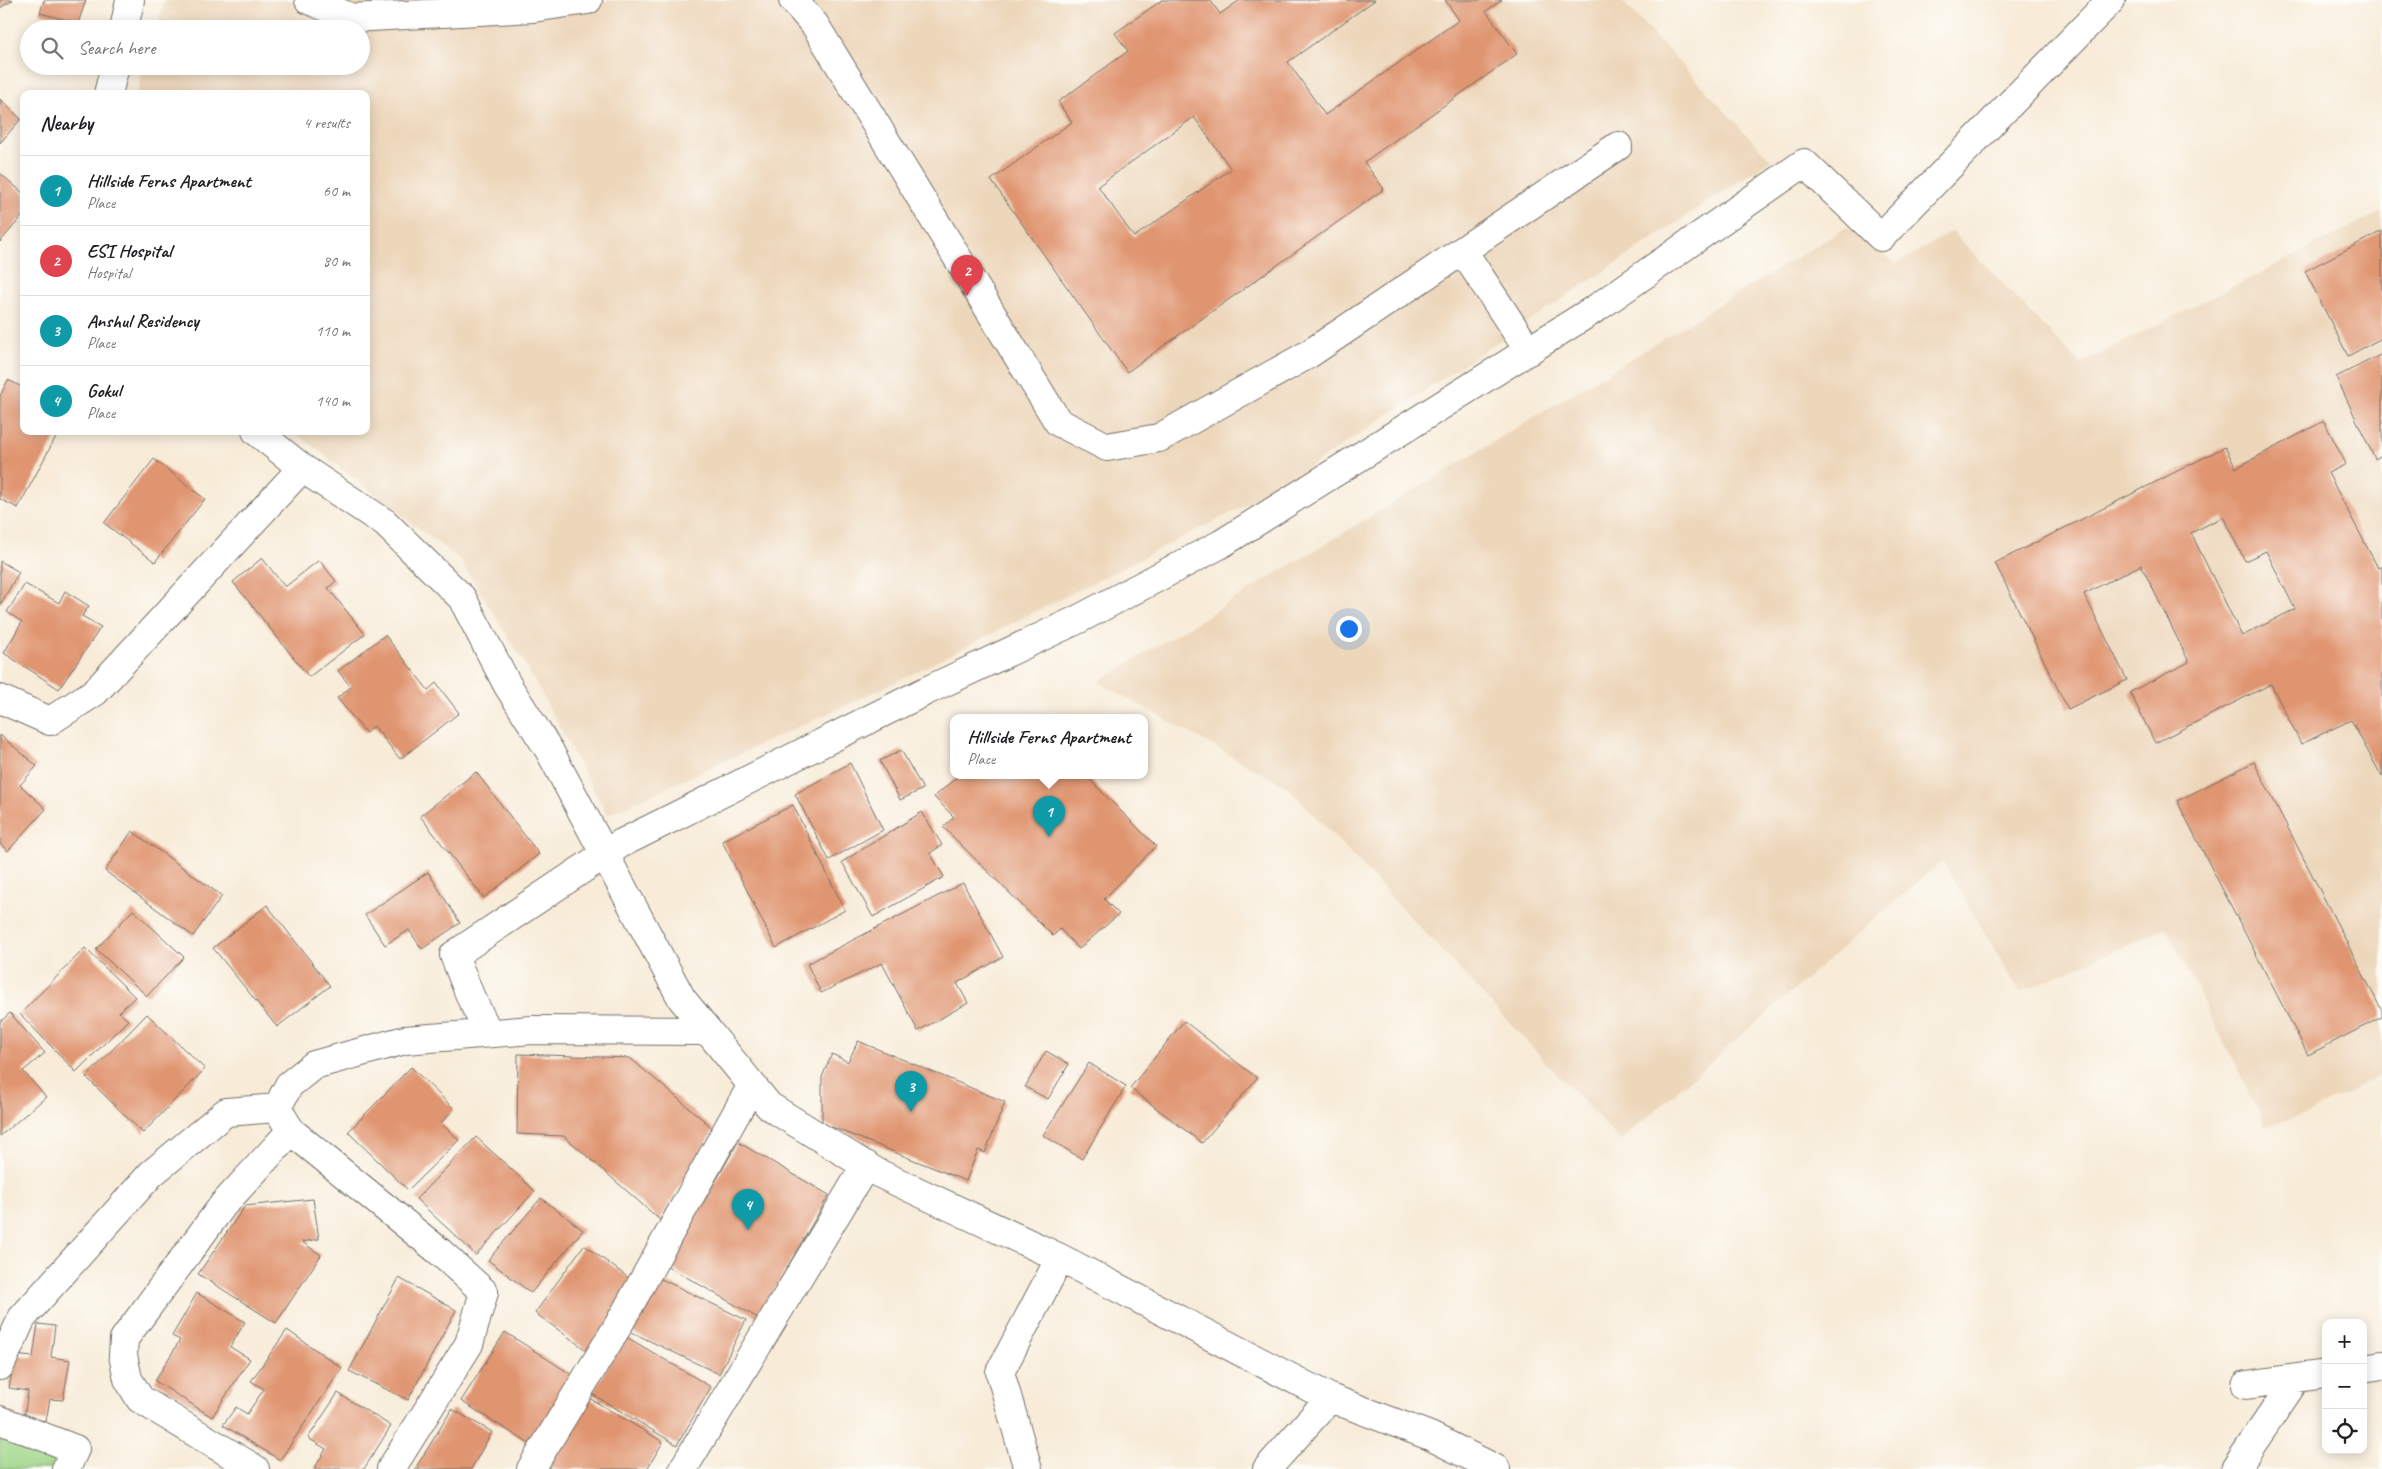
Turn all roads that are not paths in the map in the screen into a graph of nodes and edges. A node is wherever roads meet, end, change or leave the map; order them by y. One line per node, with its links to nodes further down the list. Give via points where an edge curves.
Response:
1 (130, 0): 6 (street)
2 (309, 0): 3 (street, via 352,18 533,8)
3 (588, 0)
4 (794, 0): 10 (street, via 815,25 1058,422 1107,447 1159,438 1309,354)
5 (2111, 0): 11 (street, via 1882,237 1804,163 1598,307)
6 (126, 20)
7 (113, 75): 8 (street)
8 (109, 90)
9 (1618, 146): 10 (street)
10 (1463, 250): 11 (street)
11 (1529, 351): 15 (street, via 1221,544 1079,619)
12 (261, 435): 13 (street)
13 (302, 468): 14 (street, via 95,692 50,721); 15 (street, via 385,523 462,598)
14 (1, 701)
15 (603, 853): 16 (street, via 682,999); 17 (street, via 454,954)
16 (708, 1031): 17 (street, via 532,1030); 18 (street)
17 (489, 1033): 19 (street, via 405,1040 314,1065 289,1085)
18 (752, 1085): 21 (street, via 770,1106); 34 (street, via 618,1324)
19 (277, 1108): 20 (street); 24 (street, via 226,1112 151,1174 22,1318)
20 (291, 1131): 32 (street, via 223,1206 124,1339 123,1355 128,1379 140,1399); 33 (street, via 440,1252 484,1292 469,1344)
21 (866, 1165): 22 (street); 35 (street)
22 (1060, 1258): 29 (street); 36 (street, via 1000,1372)
23 (2382, 1365): 25 (street)
24 (0, 1366)
25 (2367, 1367)
26 (2322, 1375): 27 (street)
27 (2296, 1379): 28 (street); 39 (street)
28 (2246, 1385)
29 (1330, 1398): 37 (street); 38 (street, via 1430,1436)
30 (0, 1420): 31 (street, via 75,1449)
31 (66, 1469)
32 (255, 1469)
33 (391, 1469)
34 (531, 1469)
35 (683, 1469)
36 (1028, 1469)
37 (1267, 1469)
38 (1496, 1469)
39 (2235, 1469)

